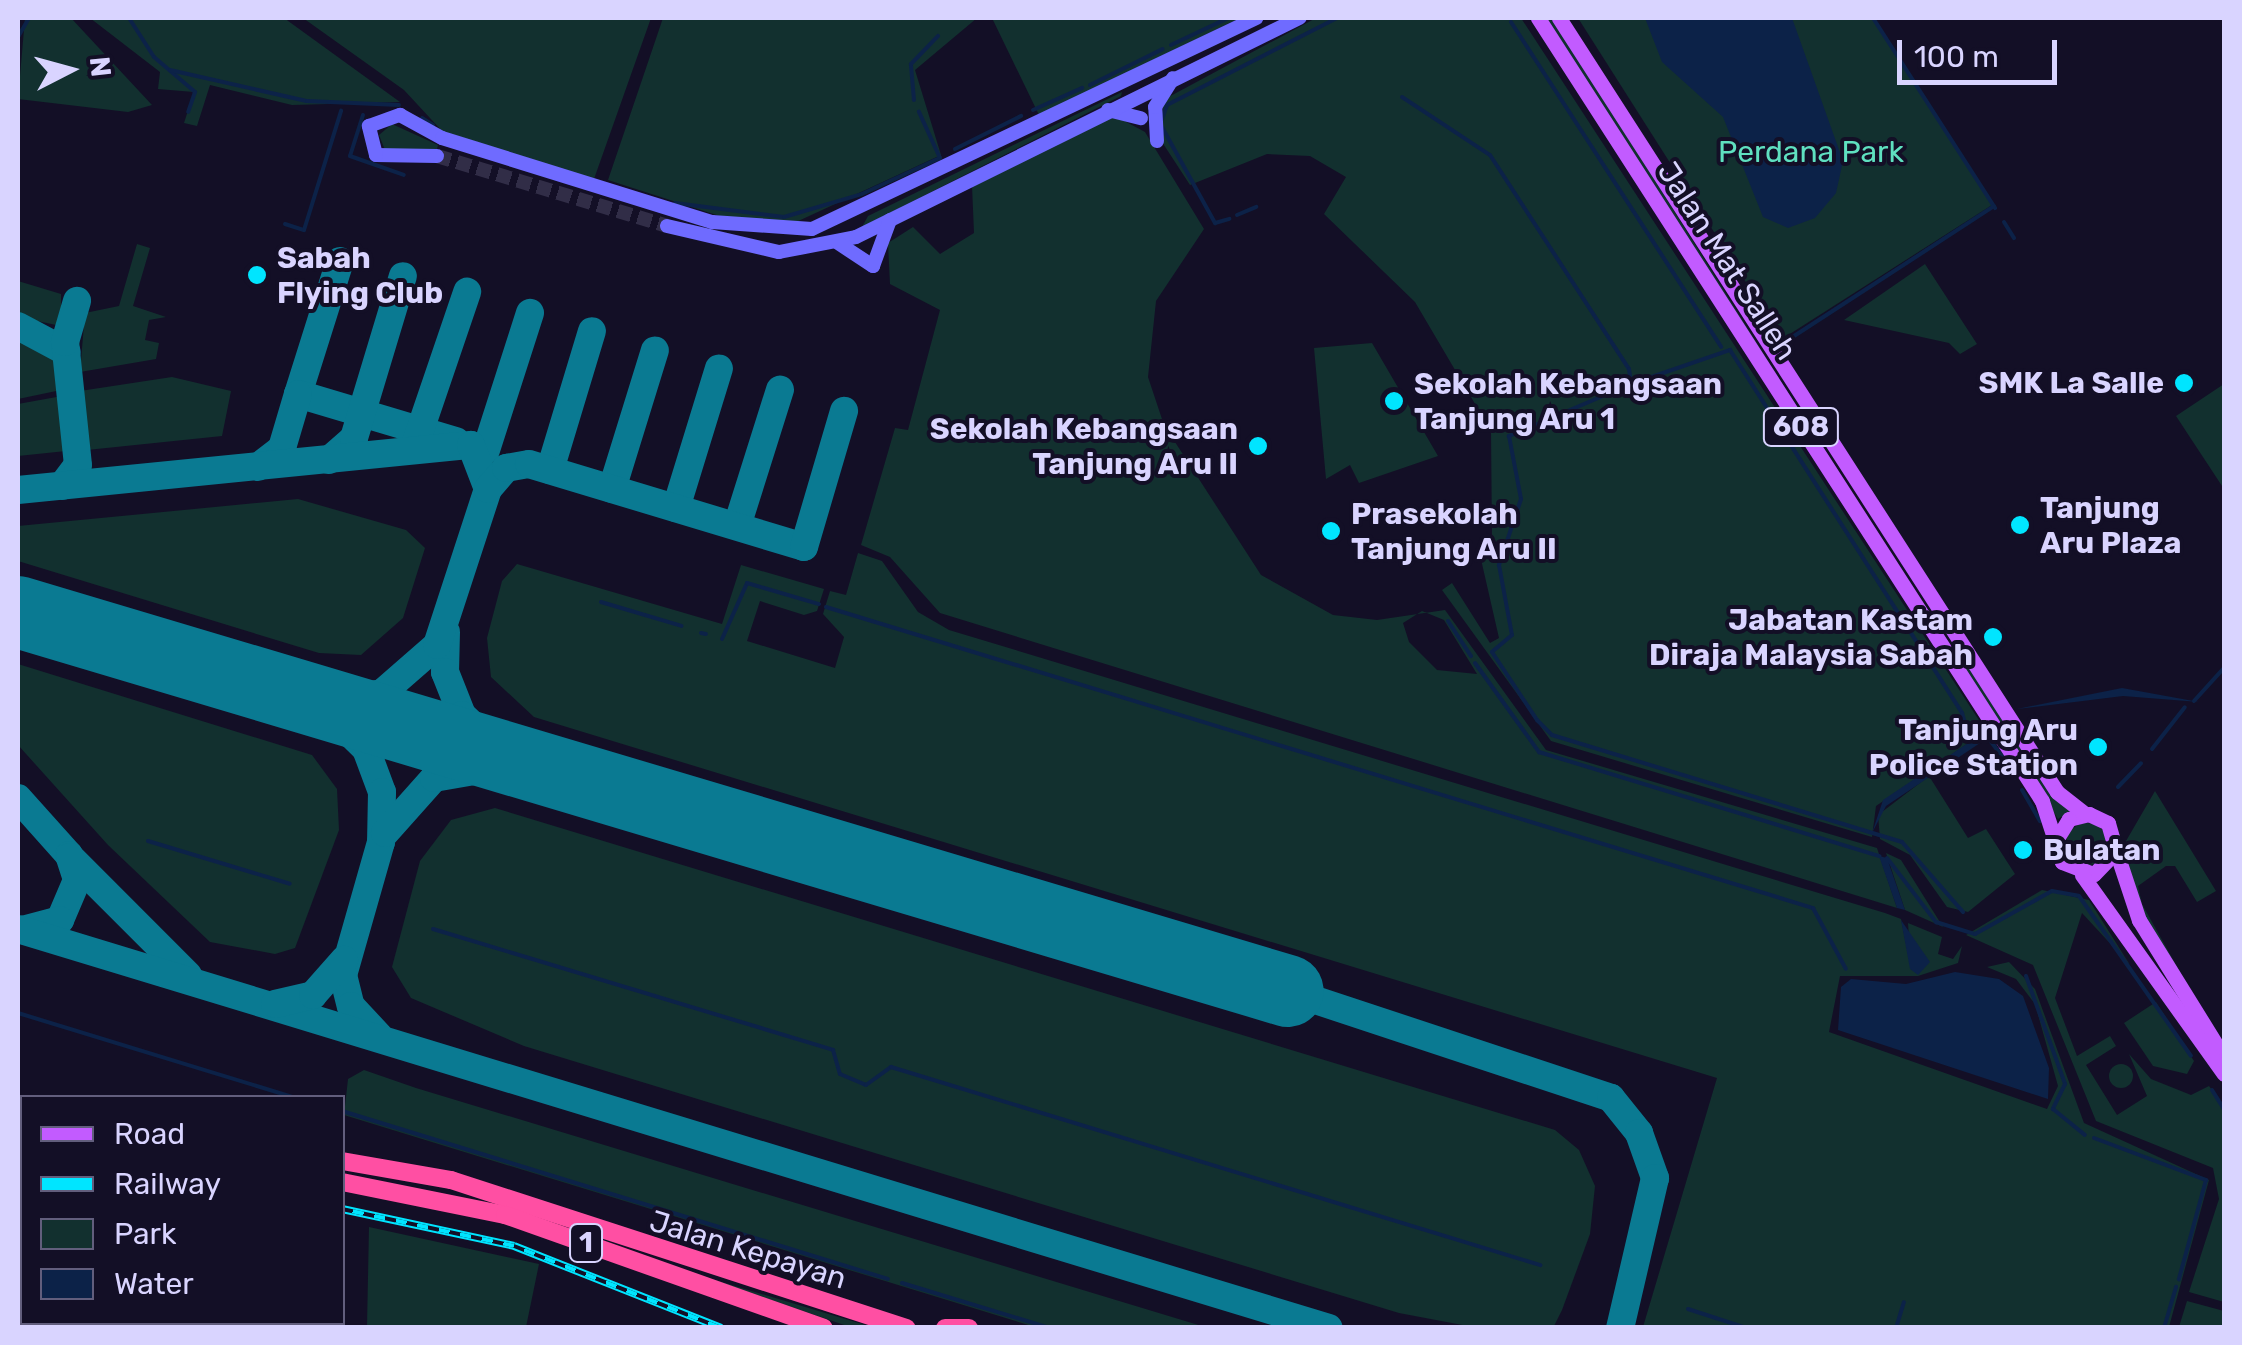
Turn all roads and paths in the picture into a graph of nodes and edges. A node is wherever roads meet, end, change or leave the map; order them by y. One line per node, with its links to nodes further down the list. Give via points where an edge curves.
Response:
1 (1256, 18): 9 (main road, via 812,229 712,222 442,138 400,115 369,126 376,156)
2 (1300, 18): 5 (main road)
3 (1538, 18): 14 (main road, Jalan Mat Salleh / 608, via 2042,801)
4 (1559, 18): 13 (main road, Jalan Mat Salleh / 608, via 2038,763)
5 (1174, 78): 6 (main road); 8 (main road, via 1155,107)
6 (1107, 110): 7 (main road); 10 (main road)
7 (1141, 118)
8 (1157, 140)
9 (437, 156)
10 (891, 220): 12 (main road); 12 (main road, via 874,266)
11 (667, 226): 12 (main road, via 780,252)
12 (838, 242)
13 (2084, 814): 14 (main road); 15 (main road, 608, via 2108,823)
14 (2056, 840): 16 (main road, 608, via 2062,862)
15 (2116, 851): 16 (main road, via 2104,870); 17 (main road, 608, via 2139,920)
16 (2082, 874): 18 (main road, 608)
17 (2224, 1056)
18 (2224, 1074)
19 (345, 1161): 23 (highway, Jalan Kepayan / 1, via 466,1185)
20 (345, 1183): 21 (highway, Jalan Kepayan / 1, via 475,1206)
21 (801, 1325): 22 (highway, Jalan Kepayan / 1)
22 (824, 1328)
23 (907, 1328)
24 (945, 1328): 25 (highway)
25 (969, 1328)

